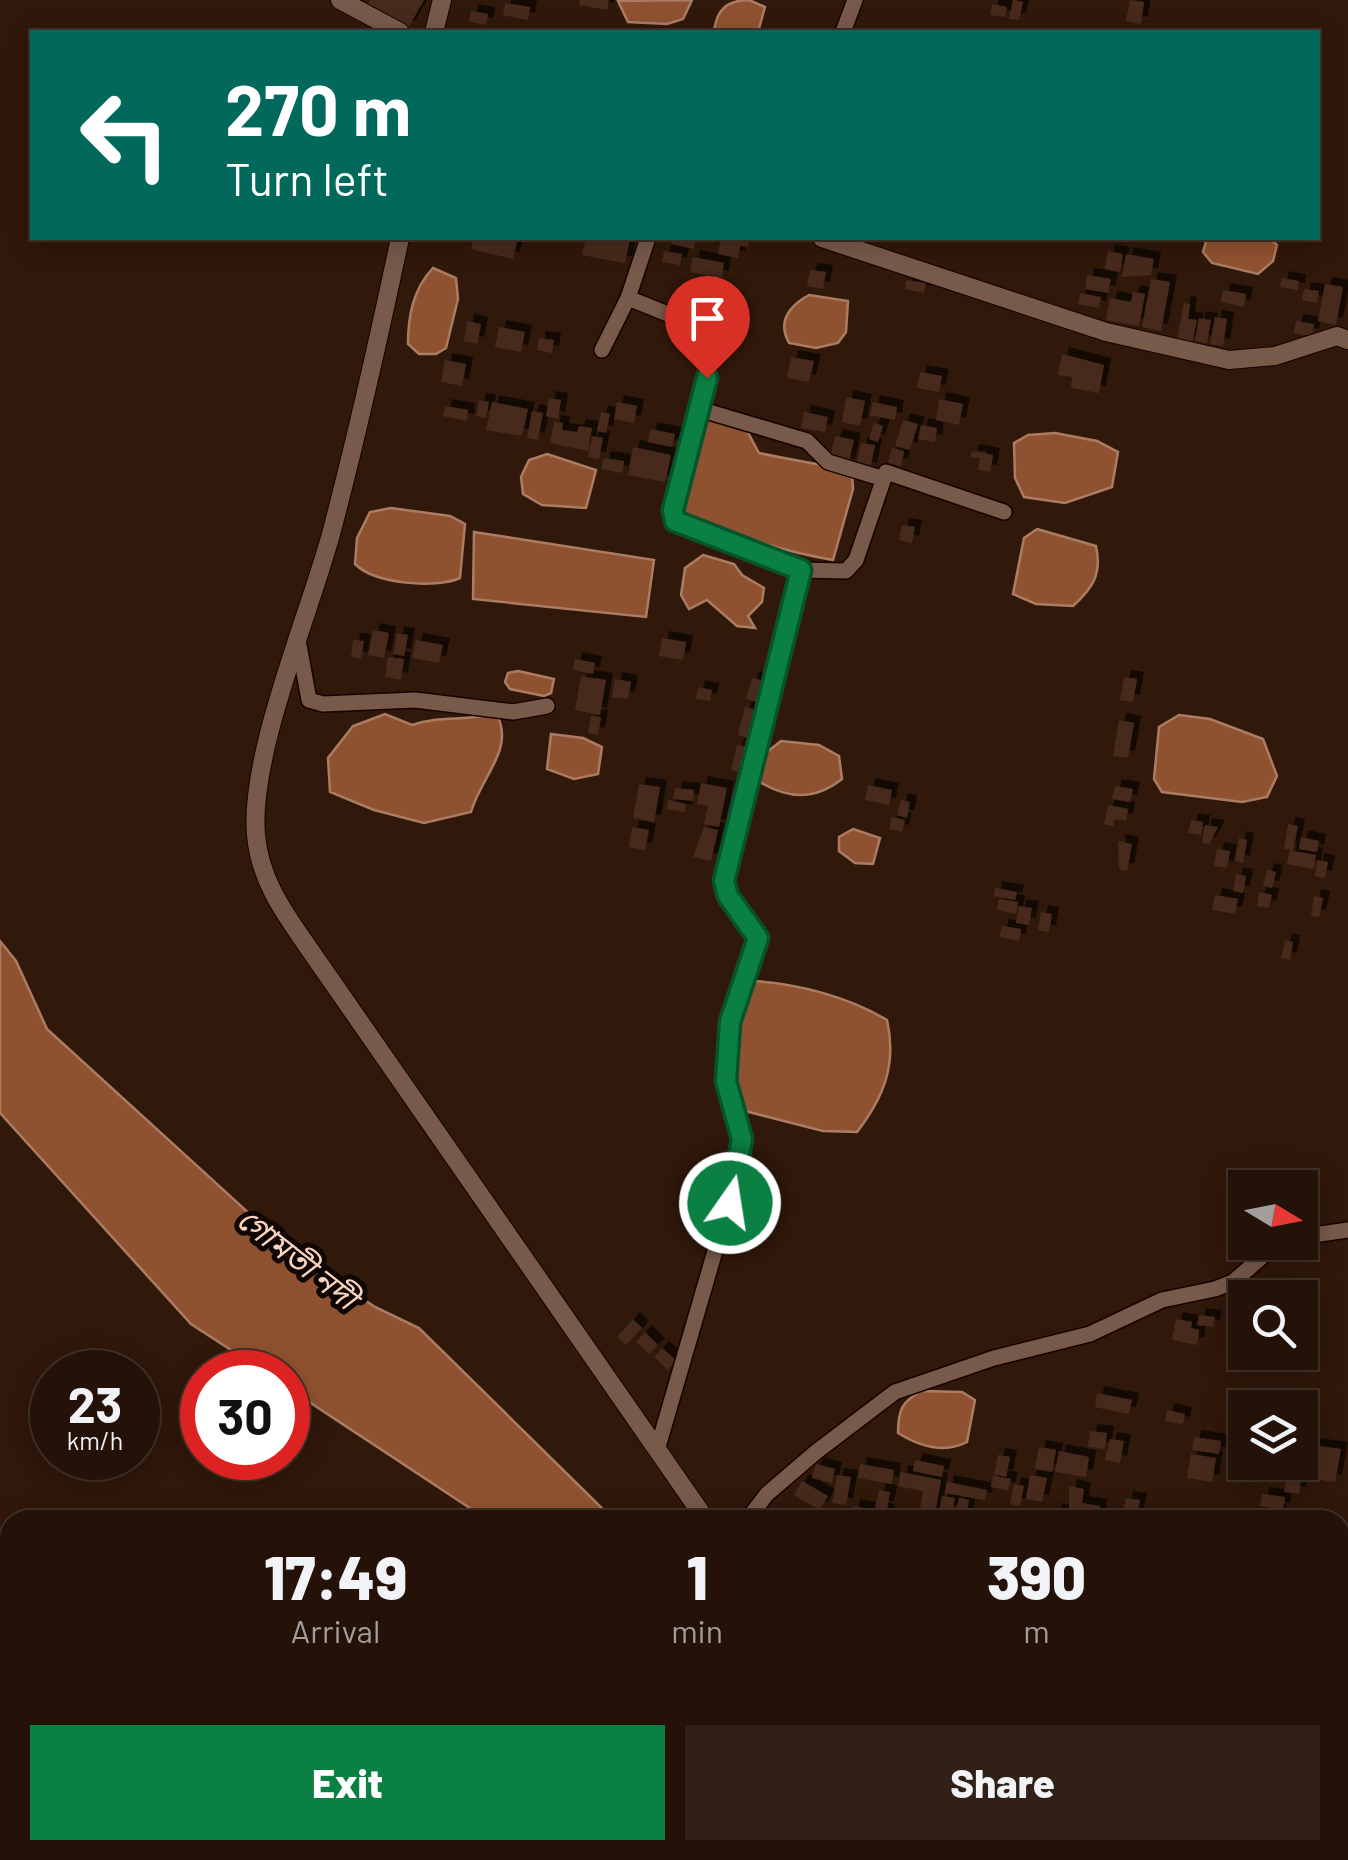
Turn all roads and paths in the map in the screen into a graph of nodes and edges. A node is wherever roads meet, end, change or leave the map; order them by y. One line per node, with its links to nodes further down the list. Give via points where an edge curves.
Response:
1 (340, 0): 4 (street)
2 (442, 0): 5 (street)
3 (854, 0): 6 (street)
4 (396, 30)
5 (434, 30)
6 (845, 30)
7 (400, 240): 17 (street, via 365,402)
8 (647, 240): 10 (street)
9 (828, 240): 11 (street, via 1106,332 1229,360 1275,356 1336,336)
10 (628, 298): 12 (street); 13 (street, via 712,335)
11 (1348, 340)
12 (602, 350)
13 (699, 409): 14 (street, via 808,441 828,462); 16 (street, via 675,521)
14 (881, 478): 15 (street, via 886,472 925,482); 16 (street, via 856,560 846,571)
15 (1004, 512)
16 (801, 570): 22 (street, via 724,881 758,938 730,1022 726,1081 742,1139 740,1166)
17 (299, 644): 18 (street, via 309,700 324,704 415,700 512,712); 22 (street, via 268,740 256,810 270,890)
18 (547, 706)
19 (1348, 1230): 20 (street)
20 (1318, 1234)
21 (1258, 1260): 24 (street, via 1233,1282 1162,1300 1090,1334 895,1392)
22 (658, 1446): 23 (street)
23 (700, 1510)
24 (755, 1510)

